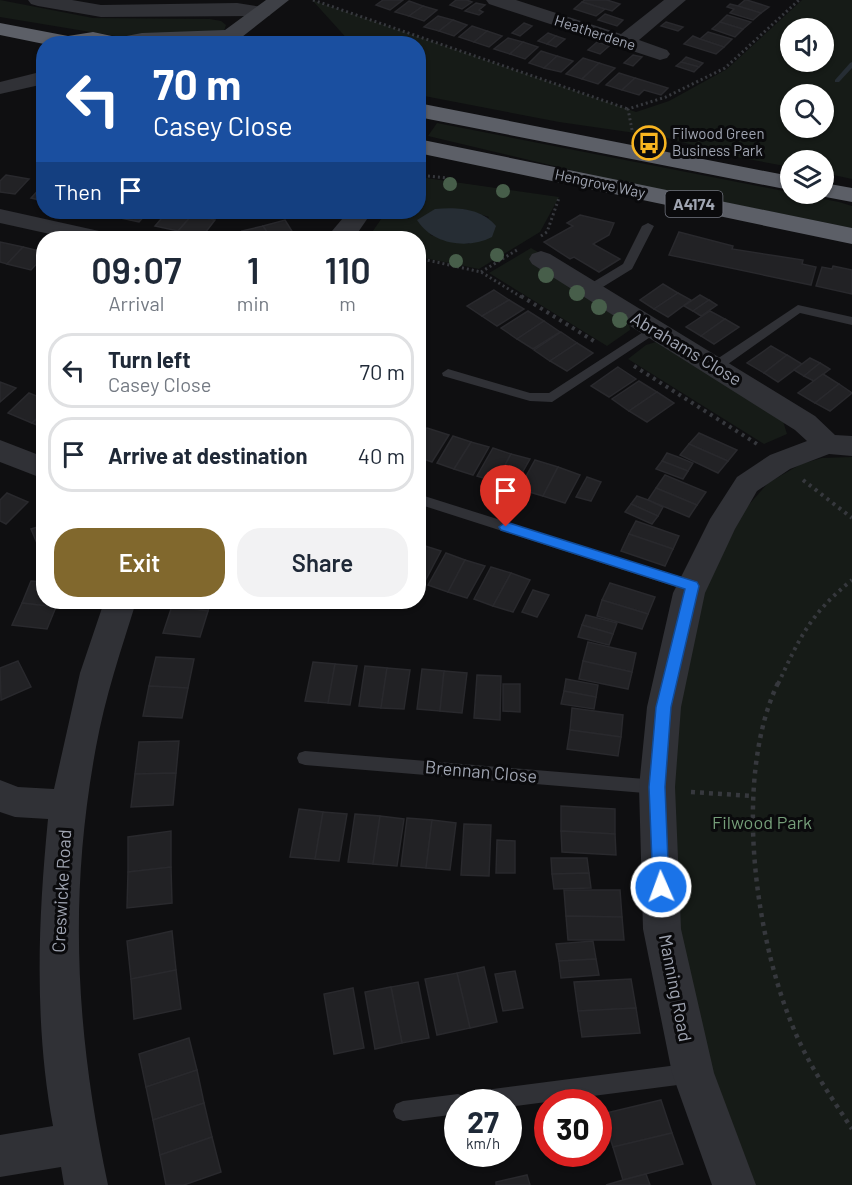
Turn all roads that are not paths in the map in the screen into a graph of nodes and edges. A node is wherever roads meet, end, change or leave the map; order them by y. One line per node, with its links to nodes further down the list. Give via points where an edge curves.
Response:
1 (38, 0): 4 (street, via 101,11)
2 (496, 0): 9 (street, Heatherdene)
3 (676, 0): 9 (street)
4 (265, 10): 7 (street); 8 (street)
5 (0, 29): 6 (highway)
6 (36, 36)
7 (229, 36)
8 (256, 36)
9 (624, 42): 10 (street, Heatherdene)
10 (660, 54)
11 (36, 79): 12 (street)
12 (0, 88)
13 (426, 112): 15 (highway, A4174)
14 (426, 148): 23 (highway, Hengrove Way / A4174)
15 (780, 181)
16 (834, 192): 17 (highway)
17 (852, 195)
18 (0, 216): 21 (street)
19 (354, 219): 22 (street)
20 (648, 226): 25 (lane, via 628,266)
21 (68, 231)
22 (344, 231)
23 (852, 236)
24 (541, 259): 25 (street, Abrahams Close)
25 (590, 290): 27 (street, Abrahams Close)
26 (852, 321): 28 (lane, via 798,309)
27 (654, 329): 28 (street, Abrahams Close); 29 (lane, via 552,398 530,397)
28 (716, 366): 30 (street, Abrahams Close)
29 (448, 373)
30 (840, 445): 34 (street, Manning Road, via 780,462 747,484)
31 (0, 450): 32 (street)
32 (36, 466)
33 (426, 502): 34 (lane)
34 (692, 586): 37 (street, Manning Road, via 664,707)
35 (117, 609): 39 (street, Creswicke Road, via 84,715)
36 (304, 758): 37 (lane, Brennan Close)
37 (657, 787): 40 (street, Manning Road, via 663,929)
38 (0, 795): 39 (street, via 15,802)
39 (66, 805): 44 (street, Creswicke Road, via 58,980 61,1043)
40 (693, 1073): 41 (lane); 47 (street, Manning Road)
41 (522, 1095)
42 (444, 1106): 43 (lane)
43 (403, 1111)
44 (76, 1143): 45 (street); 46 (street, Creswicke Road)
45 (0, 1156)
46 (86, 1185)
47 (734, 1185)

